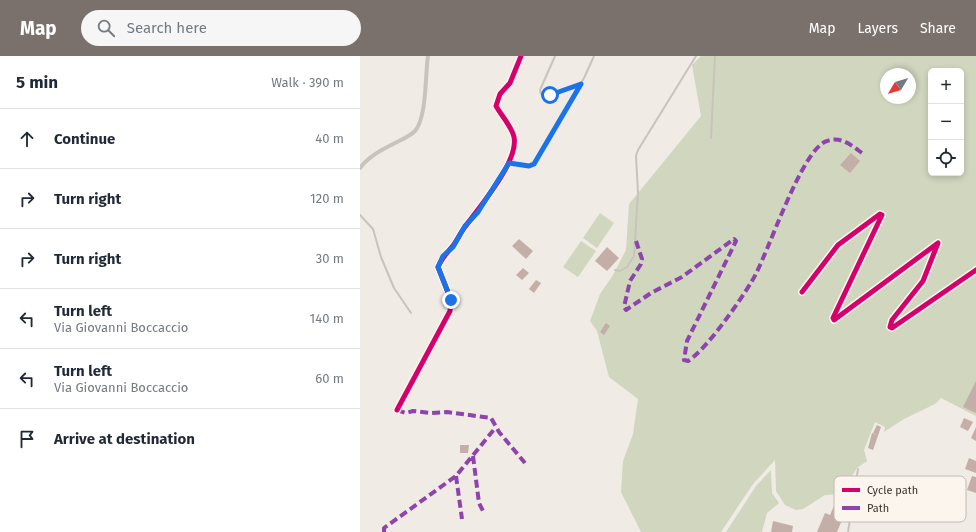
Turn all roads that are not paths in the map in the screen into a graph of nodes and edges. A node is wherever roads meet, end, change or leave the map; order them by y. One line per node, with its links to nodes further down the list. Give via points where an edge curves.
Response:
1 (428, 56): 10 (street, via 426,93 420,123 416,130 373,156)
2 (521, 56): 9 (street, via 510,82 496,100 496,106 514,137)
3 (556, 56): 7 (lane, via 540,90 541,94 550,95)
4 (594, 56): 7 (lane)
5 (696, 56): 12 (lane, via 638,150 634,256 627,267 620,271)
6 (715, 56): 8 (lane)
7 (581, 84): 9 (lane, via 534,164 529,166)
8 (710, 138)
9 (509, 163): 16 (street, via 478,212 465,226 453,247 443,256 438,267 451,300 450,311)
10 (360, 168)
11 (360, 215): 15 (lane, via 373,229 394,288)
12 (615, 270)
13 (976, 270): 14 (street, via 890,327 892,320 923,282 938,243 834,320 882,215 880,214 838,245)
14 (802, 292)
15 (411, 313)
16 (396, 410)
17 (858, 469): 18 (lane)
18 (857, 476)
19 (850, 522): 20 (lane)
20 (848, 532)

